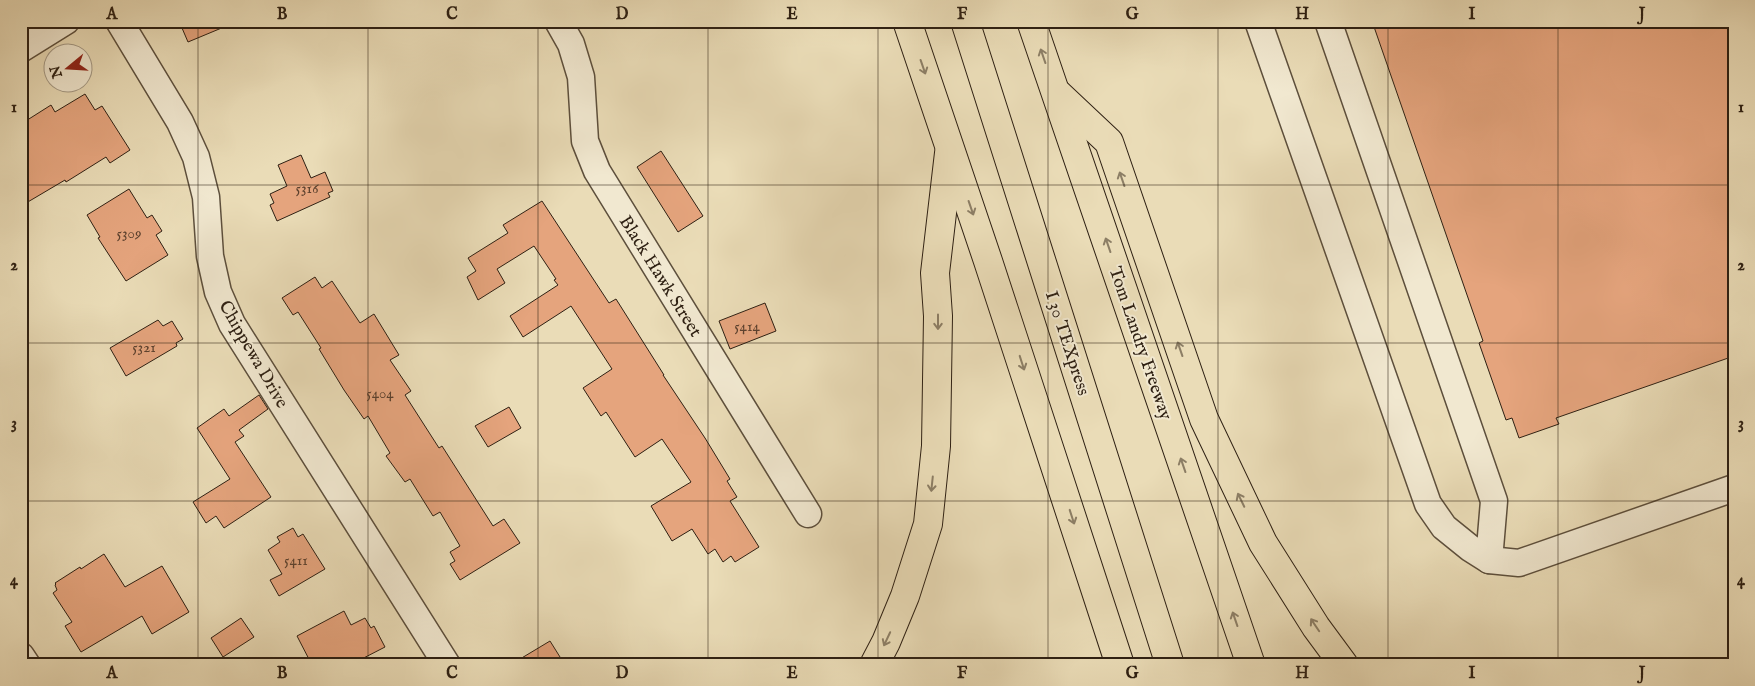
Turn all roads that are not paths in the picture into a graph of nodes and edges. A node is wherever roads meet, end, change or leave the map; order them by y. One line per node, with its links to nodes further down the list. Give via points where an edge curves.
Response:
1 (66, 21): 9 (street)
2 (119, 21): 17 (street, Chippewa Drive, via 180,122 196,157 206,197 210,256 218,292 232,324)
3 (558, 21): 13 (street, Black Hawk Street, via 571,44 581,78 585,141 597,170)
4 (907, 21): 11 (highway, one-way to 11)
5 (965, 21): 20 (highway, I 30 TEXpress)
6 (1031, 21): 10 (highway, Tom Landry Freeway, one-way to 6)
7 (1258, 21): 14 (street, via 1428,504 1444,528)
8 (1328, 21): 14 (street, via 1494,501)
9 (21, 49)
10 (1055, 92): 21 (highway, Tom Landry Freeway, one-way to 10); 22 (highway, one-way to 10, via 1316,628 1263,543 1204,419 1109,142)
11 (950, 146): 18 (highway, one-way to 18, via 935,273 938,316 936,446 928,524 905,596); 19 (highway, one-way to 19)
12 (1734, 488): 14 (street, via 1519,563)
13 (808, 514)
14 (1489, 560)
15 (21, 656): 16 (street)
16 (27, 665)
17 (447, 665)
18 (874, 665)
19 (1120, 665)
20 (1170, 665)
21 (1251, 665)
22 (1344, 665)

